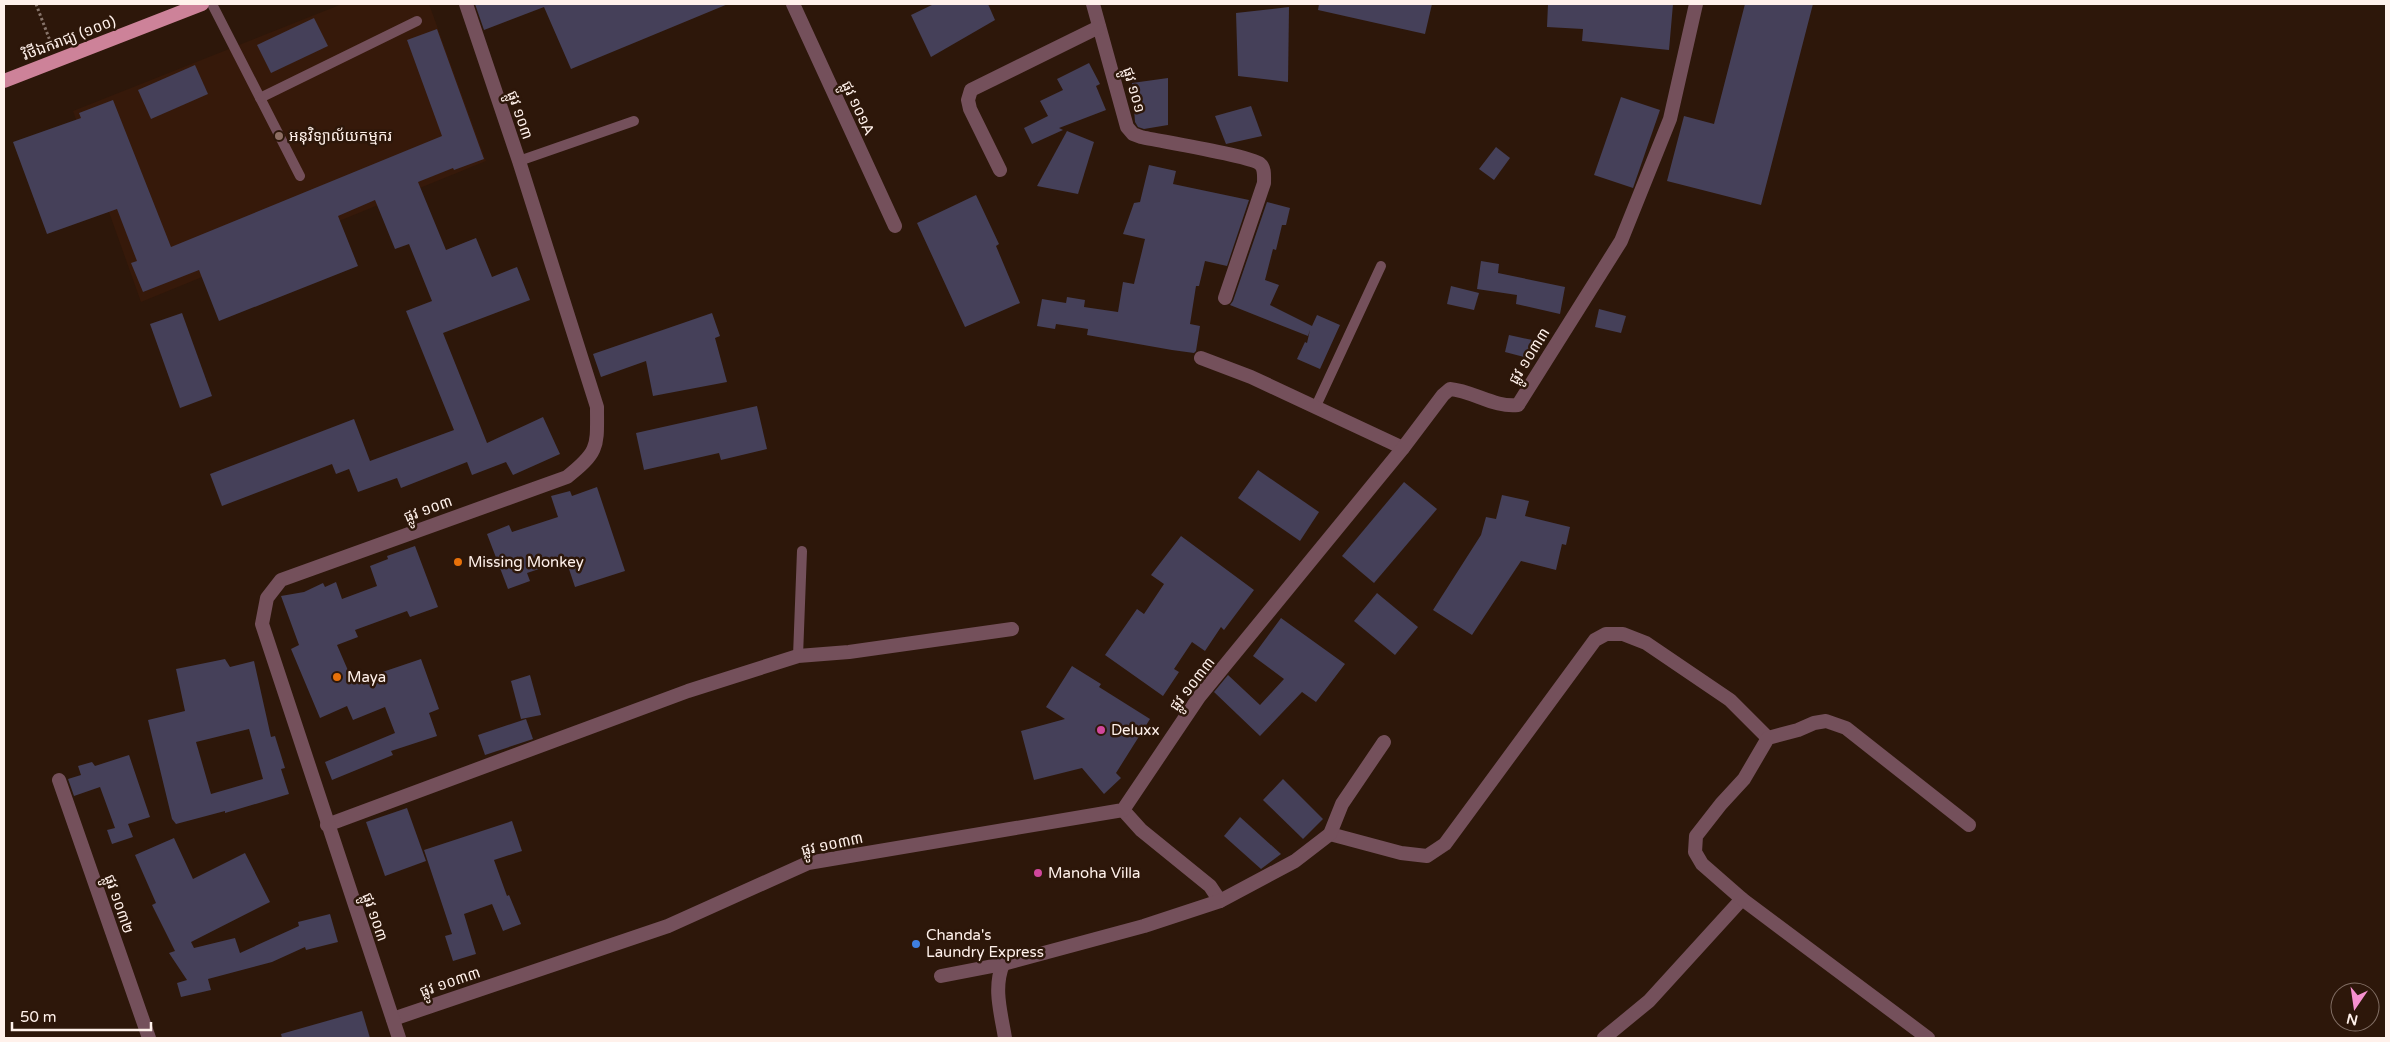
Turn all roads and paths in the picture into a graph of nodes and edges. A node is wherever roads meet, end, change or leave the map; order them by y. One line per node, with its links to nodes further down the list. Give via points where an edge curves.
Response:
1 (36, 4): 10 (path)
2 (202, 4): 10 (main road, វិថីឯករាជ្យ (១០០))
3 (212, 4): 12 (lane)
4 (466, 4): 14 (street, ផ្លូវ ១០៣)
5 (792, 4): 17 (street, ផ្លូវ ១០១A)
6 (1093, 4): 9 (street, ផ្លូវ ១០១)
7 (1696, 4): 22 (street, ផ្លូវ ១០៣៣, via 1670,119 1621,241 1518,405 1508,406 1450,389)
8 (417, 21): 12 (lane)
9 (1099, 27): 15 (street, via 971,90 970,109); 19 (street, ផ្លូវ ១០១, via 1127,127 1133,134 1242,158 1259,163 1264,170 1264,182)
10 (58, 60): 11 (main road, វិថីឯករាជ្យ (១០០))
11 (4, 81)
12 (260, 98): 16 (lane)
13 (634, 121): 14 (lane)
14 (519, 161): 30 (street, ផ្លូវ ១០៣, via 598,407 597,443 586,462 567,477 281,580 267,598 262,624)
15 (1000, 170)
16 (300, 176)
17 (895, 226)
18 (1380, 266): 21 (lane)
19 (1225, 298)
20 (1201, 358): 21 (street)
21 (1316, 406): 22 (street)
22 (1403, 448): 29 (street, ផ្លូវ ១០៣៣, via 1199,697)
23 (802, 551): 25 (lane)
24 (1012, 629): 25 (street)
25 (798, 656): 30 (street, via 688,691)
26 (1768, 738): 31 (street, via 1826,721 1846,728); 32 (street, via 1730,700 1646,643 1623,634 1606,634 1595,640 1445,844 1428,856 1401,853); 33 (street, via 1744,780 1696,836 1695,852 1702,864)
27 (1384, 742): 32 (street, via 1342,804)
28 (59, 780): 38 (street, ផ្លូវ ១០៣២)
29 (1124, 810): 34 (street, via 1141,830 1210,886); 37 (street, ផ្លូវ ១០៣៣, via 808,863 668,926)
30 (327, 825): 37 (street, ផ្លូវ ១០៣)
31 (1969, 825)
32 (1330, 834): 34 (street, via 1295,861)
33 (1742, 899): 41 (street, via 1649,1002); 42 (street)
34 (1220, 900): 35 (street, via 1144,926)
35 (1003, 964): 36 (street); 40 (street, via 998,993)
36 (941, 976)
37 (393, 1019): 39 (street, ផ្លូវ ១០៣)
38 (149, 1038)
39 (399, 1038)
40 (1005, 1038)
41 (1604, 1038)
42 (1928, 1038)

